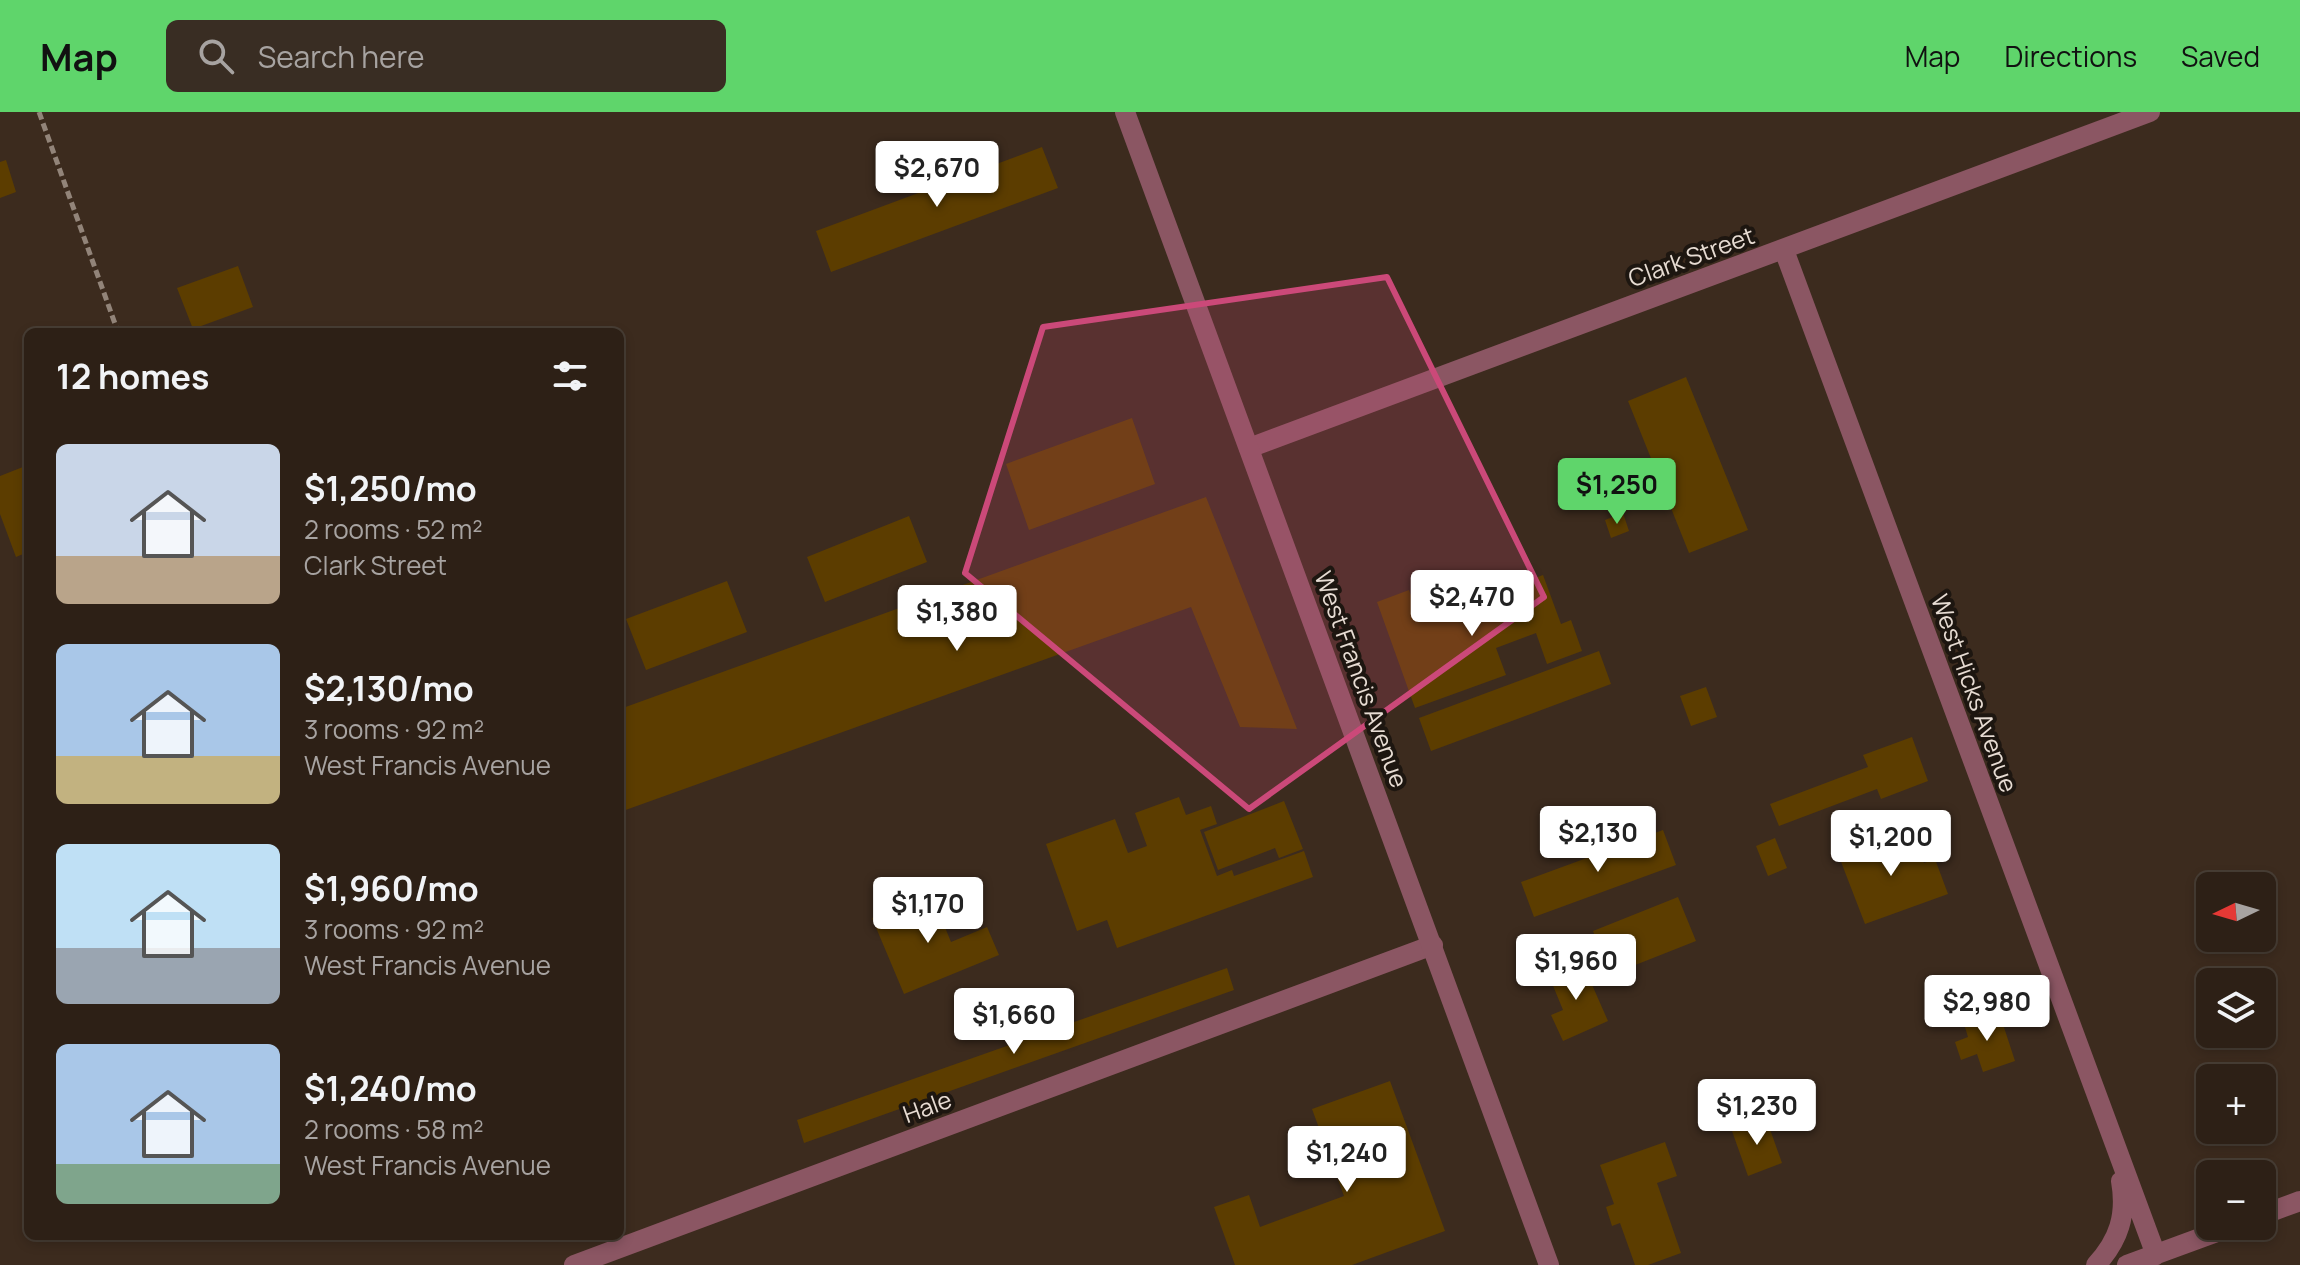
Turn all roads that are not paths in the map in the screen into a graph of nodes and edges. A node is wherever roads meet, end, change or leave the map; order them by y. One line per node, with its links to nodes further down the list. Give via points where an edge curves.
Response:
1 (1125, 112): 4 (street, West Francis Avenue)
2 (2150, 112): 3 (street, Clark Street)
3 (1784, 250): 4 (street, Clark Street); 6 (street, West Hicks Avenue)
4 (1249, 448): 5 (street, West Francis Avenue)
5 (1433, 945): 11 (street, Hale); 12 (street, West Francis Avenue)
6 (2118, 1155): 10 (street, West Hicks Avenue); 13 (street, West Hicks Avenue, via 2125,1200 2122,1219 2118,1235)
7 (2300, 1201): 8 (street)
8 (2276, 1210)
9 (2196, 1240): 10 (street)
10 (2156, 1255): 14 (street)
11 (574, 1265)
12 (1549, 1265)
13 (2096, 1265)
14 (2127, 1265)

